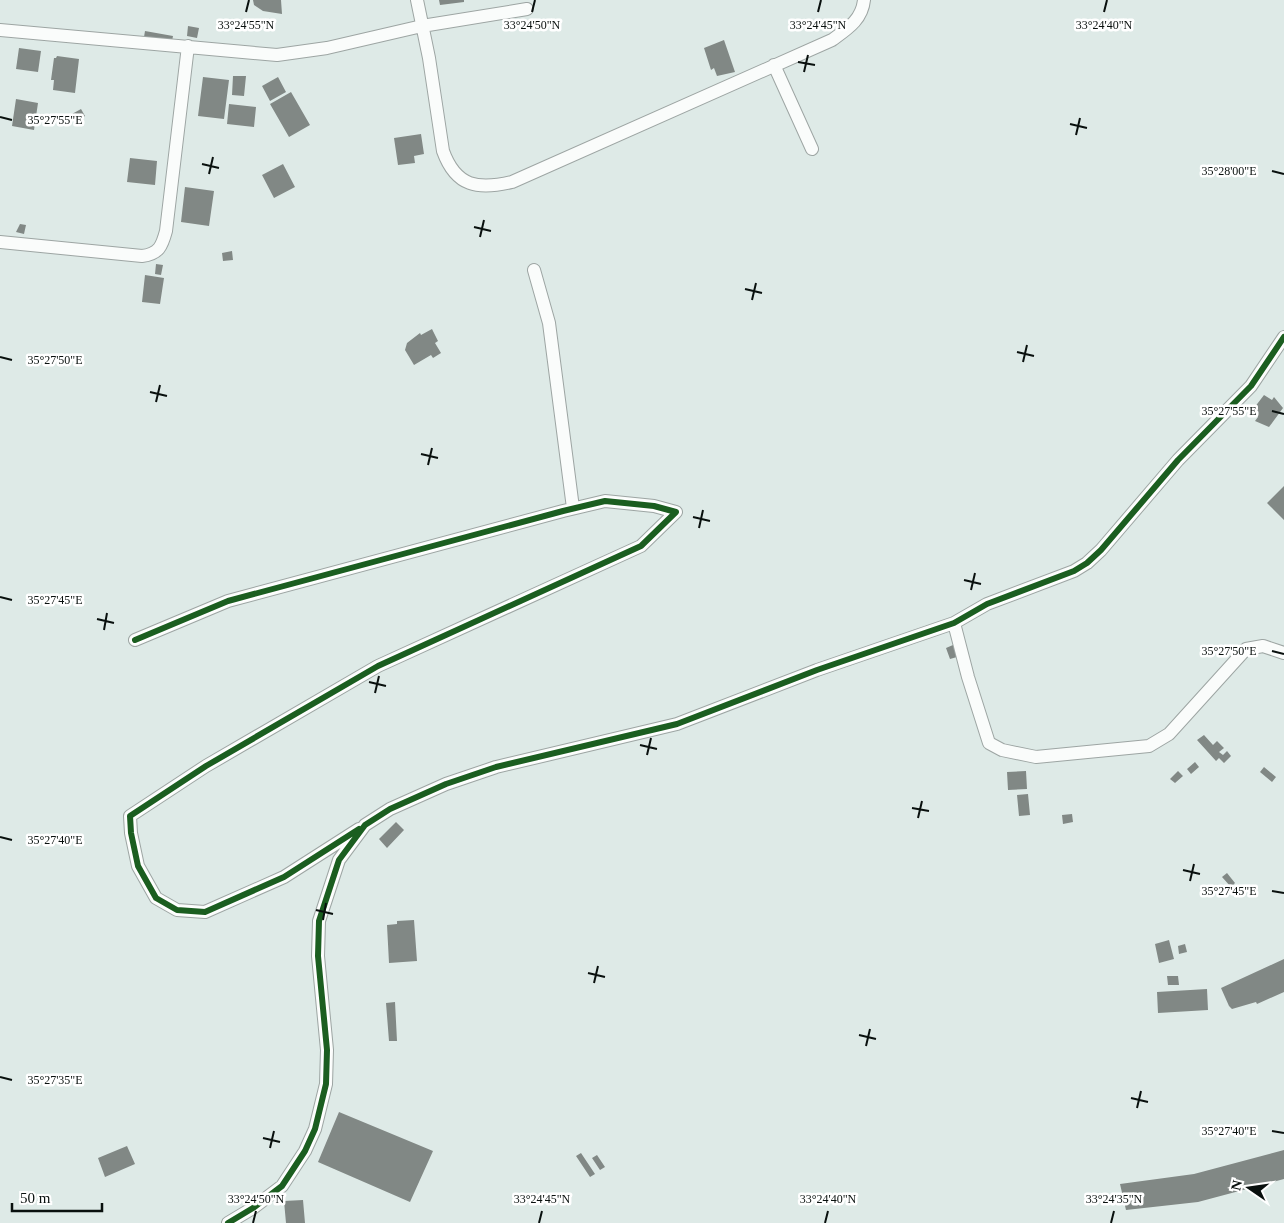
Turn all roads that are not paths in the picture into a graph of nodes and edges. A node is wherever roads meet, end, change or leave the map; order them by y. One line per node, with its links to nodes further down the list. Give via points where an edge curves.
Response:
1 (417, 0): 4 (street)
2 (864, 0): 7 (street, via 863,11 852,26 832,40)
3 (527, 9): 4 (street)
4 (422, 26): 6 (street, via 327,48 277,55); 7 (street, via 448,165 473,185 490,188 512,182)
5 (0, 30): 6 (street)
6 (188, 46): 9 (street, via 162,247 156,253 142,256)
7 (774, 65): 8 (street)
8 (812, 149)
9 (0, 242)
10 (534, 270): 12 (street, via 549,323)
11 (1284, 337): 13 (street, via 1251,386 1178,460 1087,563 1044,584 987,604)
12 (573, 508): 14 (street, via 228,601); 16 (street, via 605,501 654,506 676,512 641,546 378,666 206,766 130,816 138,866 156,898 177,910 205,912 284,877)
13 (954, 623): 15 (street, via 989,743 1002,750 1036,758 1149,746 1168,734 1246,650 1263,646); 16 (street, via 817,670 677,724 496,767 463,778 390,809)
14 (135, 640)
15 (1284, 653)
16 (365, 825): 17 (street, via 339,860 319,921 318,956 327,1050 326,1084 315,1129 282,1186)
17 (228, 1223)

